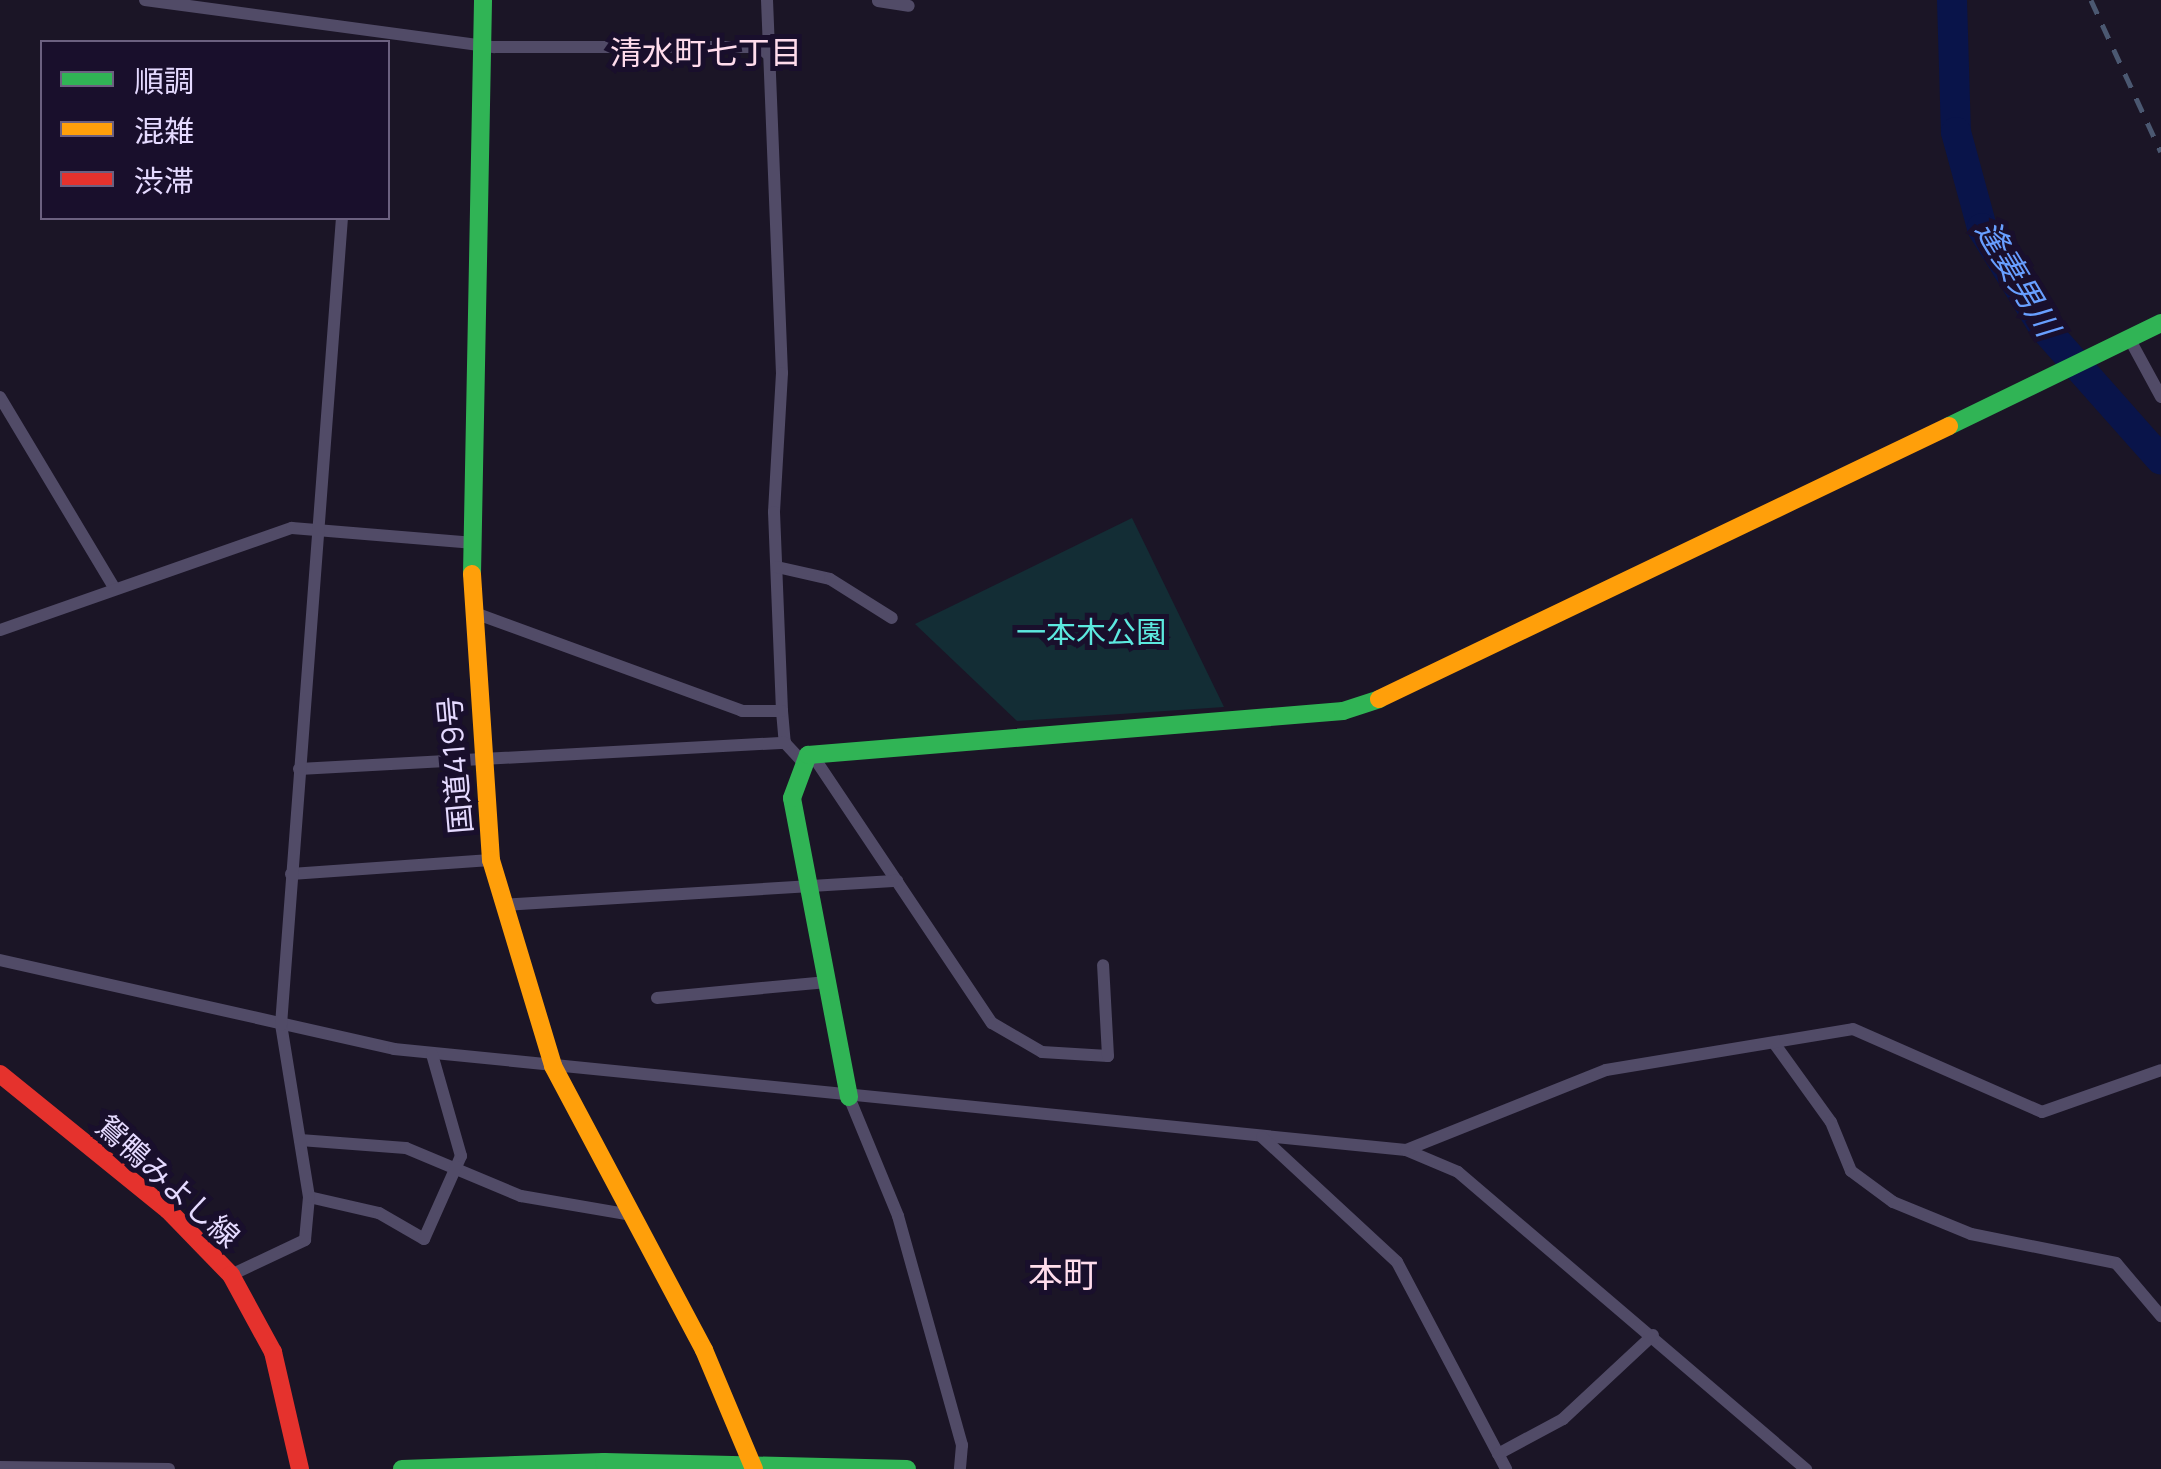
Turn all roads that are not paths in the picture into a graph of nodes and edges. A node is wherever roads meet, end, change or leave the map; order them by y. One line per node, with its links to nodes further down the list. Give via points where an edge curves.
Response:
1 (145, 0): 7 (street)
2 (483, 0): 9 (main road, 国道419号)
3 (767, 0): 10 (street)
4 (868, 0): 5 (street)
5 (878, 0): 6 (street)
6 (909, 6)
7 (337, 24): 8 (street); 9 (street)
8 (341, 40)
9 (480, 44): 10 (street, via 760,47); 17 (main road, 国道419号)
10 (772, 58): 18 (street, via 782,373)
11 (342, 220): 16 (street)
12 (2161, 323): 13 (main road)
13 (2129, 338): 14 (street); 25 (main road, via 1399,692 1343,711)
14 (2161, 397)
15 (0, 398): 19 (street)
16 (324, 531): 17 (street); 19 (street, via 270,532); 27 (street)
17 (474, 543): 20 (main road, 国道419号)
18 (776, 567): 21 (street, via 830,579); 23 (street)
19 (113, 586): 22 (street)
20 (472, 612): 23 (street, via 742,711); 26 (main road, 国道419号)
21 (892, 618)
22 (0, 630)
23 (782, 710): 24 (street)
24 (785, 743): 25 (street); 26 (street)
25 (806, 757): 30 (street); 31 (main road, via 792,798)
26 (478, 762): 27 (street); 28 (main road, 国道419号)
27 (299, 769): 29 (street)
28 (491, 860): 29 (street); 32 (main road, 国道419号)
29 (291, 874): 37 (street)
30 (897, 882): 31 (street); 34 (street, via 992,1023 1042,1052 1108,1056)
31 (809, 887): 32 (street); 35 (main road)
32 (502, 905): 40 (main road, 国道419号)
33 (0, 960): 37 (street)
34 (1103, 965)
35 (827, 982): 36 (street); 43 (main road)
36 (657, 998)
37 (281, 1025): 39 (street); 45 (street)
38 (1774, 1042): 41 (street, via 1853,1029 2042,1112); 46 (street, via 1606,1070); 51 (street, via 1831,1122 1850,1171 1893,1202 1988,1239 2116,1263)
39 (432, 1054): 40 (street); 47 (street, via 461,1156)
40 (553, 1066): 43 (street); 49 (main road, 国道419号)
41 (2161, 1070)
42 (0, 1074): 50 (main road, 鴛鴨みよし線, via 168,1210)
43 (848, 1097): 44 (street); 60 (street, via 898,1216 962,1445)
44 (1262, 1137): 46 (street); 53 (street, via 1396,1262)
45 (300, 1140): 47 (street, via 406,1148); 48 (street)
46 (1406, 1150): 52 (street, via 1458,1172)
47 (456, 1169): 48 (street, via 424,1239 379,1214); 49 (street, via 522,1196)
48 (309, 1197): 50 (street, via 305,1240)
49 (632, 1215): 54 (main road, 国道419号)
50 (231, 1274): 57 (main road, 鴛鴨みよし線, via 273,1352)
51 (2161, 1316)
52 (1654, 1335): 53 (street, via 1563,1419); 62 (street)
53 (1498, 1454): 61 (street)
54 (753, 1466): 58 (main road); 59 (main road)
55 (0, 1467): 56 (street)
56 (169, 1469)
57 (300, 1469)
58 (402, 1469)
59 (907, 1469)
60 (960, 1469)
61 (1506, 1469)
62 (1806, 1469)

